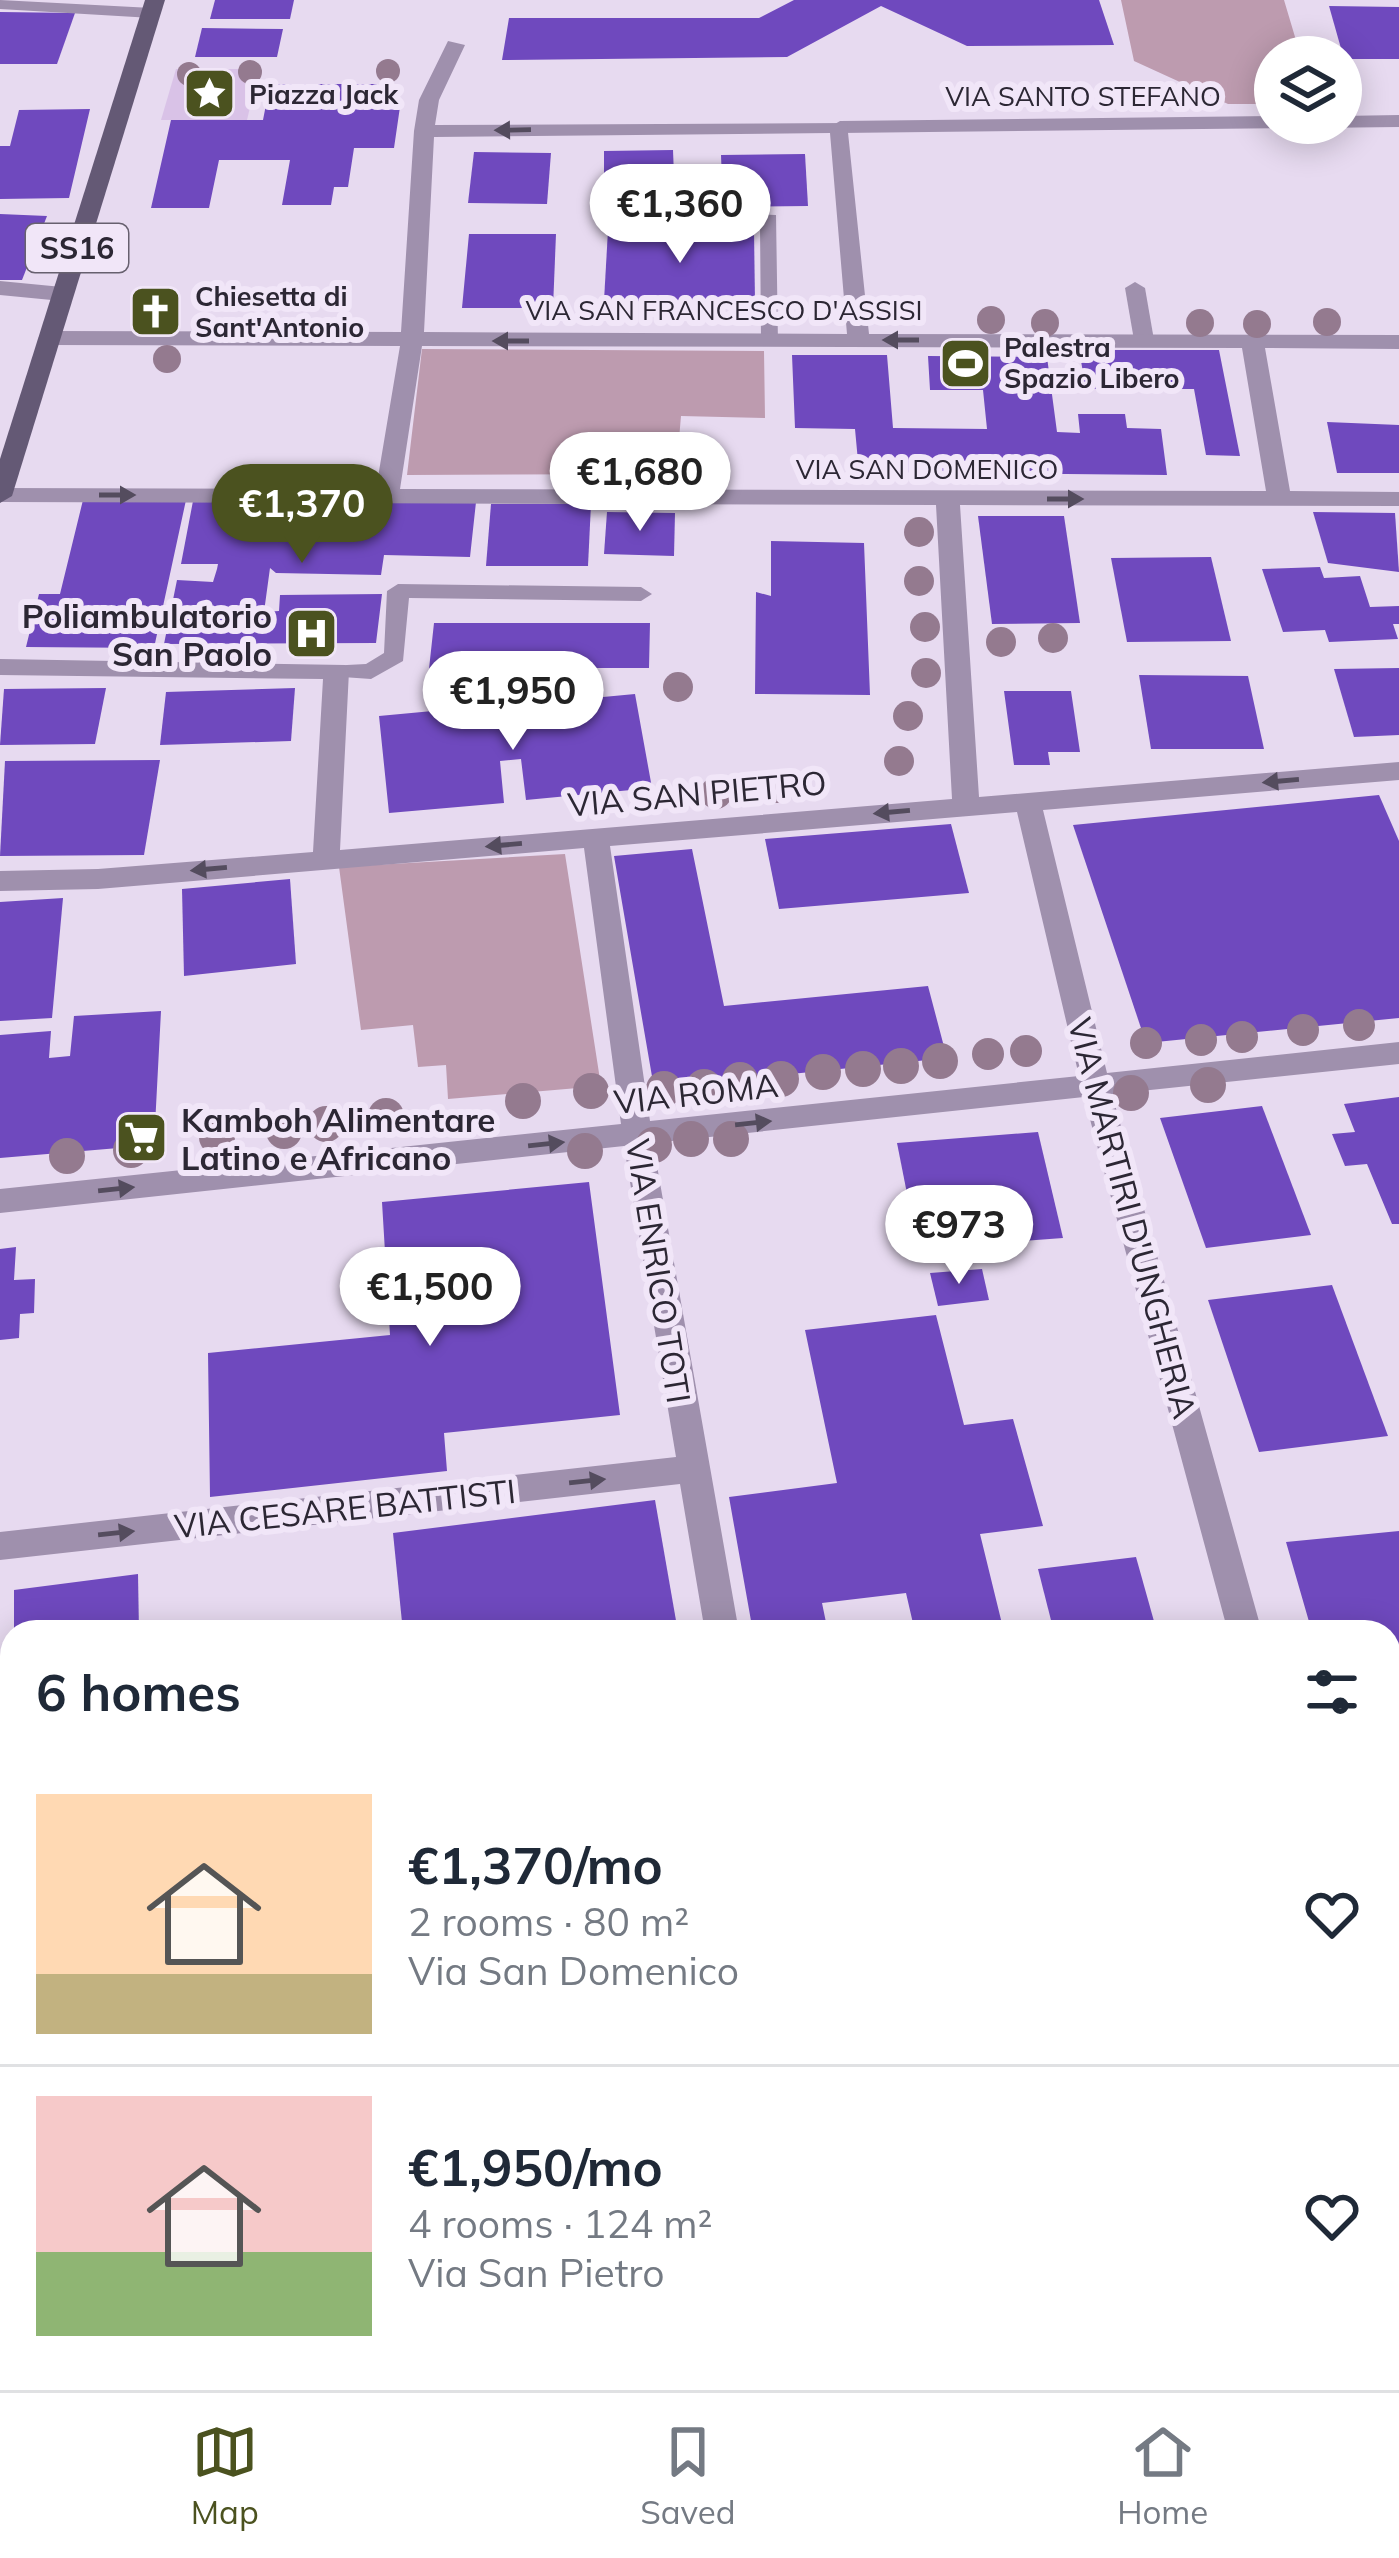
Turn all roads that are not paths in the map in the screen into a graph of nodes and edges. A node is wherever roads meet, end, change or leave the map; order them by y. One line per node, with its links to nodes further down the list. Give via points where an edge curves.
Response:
1 (0, 4): 2 (lane)
2 (153, 6): 10 (main road, SS16)
3 (455, 45): 6 (street)
4 (1399, 121): 5 (street, VIA SANTO STEFANO)
5 (839, 128): 6 (street, VIA SANTO STEFANO, one-way to 6); 14 (street)
6 (424, 131): 12 (street)
7 (605, 215): 13 (lane, via 769,219)
8 (0, 288): 10 (street)
9 (1135, 288): 15 (lane)
10 (62, 294): 11 (main road, SS16)
11 (49, 338): 12 (street, VIA SAN FRANCESCO D'ASSISI); 18 (main road, SS16)
12 (412, 340): 13 (street, VIA SAN FRANCESCO D'ASSISI, one-way to 12); 19 (street)
13 (771, 340): 14 (street, VIA SAN FRANCESCO D'ASSISI)
14 (859, 340): 15 (street, VIA SAN FRANCESCO D'ASSISI, one-way to 14)
15 (1144, 340): 16 (street, VIA SAN FRANCESCO D'ASSISI)
16 (1252, 340): 17 (street, VIA SAN FRANCESCO D'ASSISI); 20 (street)
17 (1399, 342)
18 (0, 495): 19 (street, VIA SAN DOMENICO, one-way to 19)
19 (387, 495): 21 (street, VIA SAN DOMENICO)
20 (1279, 498): 21 (street, VIA SAN DOMENICO, one-way to 20); 22 (street, VIA SAN DOMENICO)
21 (948, 499): 28 (street)
22 (1399, 500)
23 (641, 594): 25 (lane, via 398,591 394,656 371,672)
24 (0, 667): 25 (street)
25 (336, 671): 30 (street)
26 (1398, 772): 27 (street, VIA SAN PIETRO, one-way to 27)
27 (1028, 802): 28 (street, VIA SAN PIETRO); 33 (street, VIA MARTIRI D'UNGHERIA)
28 (966, 806): 29 (street, VIA SAN PIETRO, one-way to 29)
29 (596, 838): 30 (street, VIA SAN PIETRO, one-way to 30); 34 (street, VIA ENRICO TOTI)
30 (326, 860): 31 (street, VIA SAN PIETRO, one-way to 31)
31 (0, 881)
32 (1399, 1053): 33 (street, VIA ROMA)
33 (1096, 1088): 34 (street, VIA ROMA, one-way to 33); 39 (street, VIA MARTIRI D'UNGHERIA)
34 (637, 1135): 35 (street, VIA ROMA, one-way to 34); 36 (street, VIA ENRICO TOTI)
35 (0, 1201)
36 (691, 1469): 37 (street, VIA CESARE BATTISTI, one-way to 36); 38 (street, VIA ENRICO TOTI)
37 (0, 1546)
38 (720, 1620)
39 (1242, 1620)

